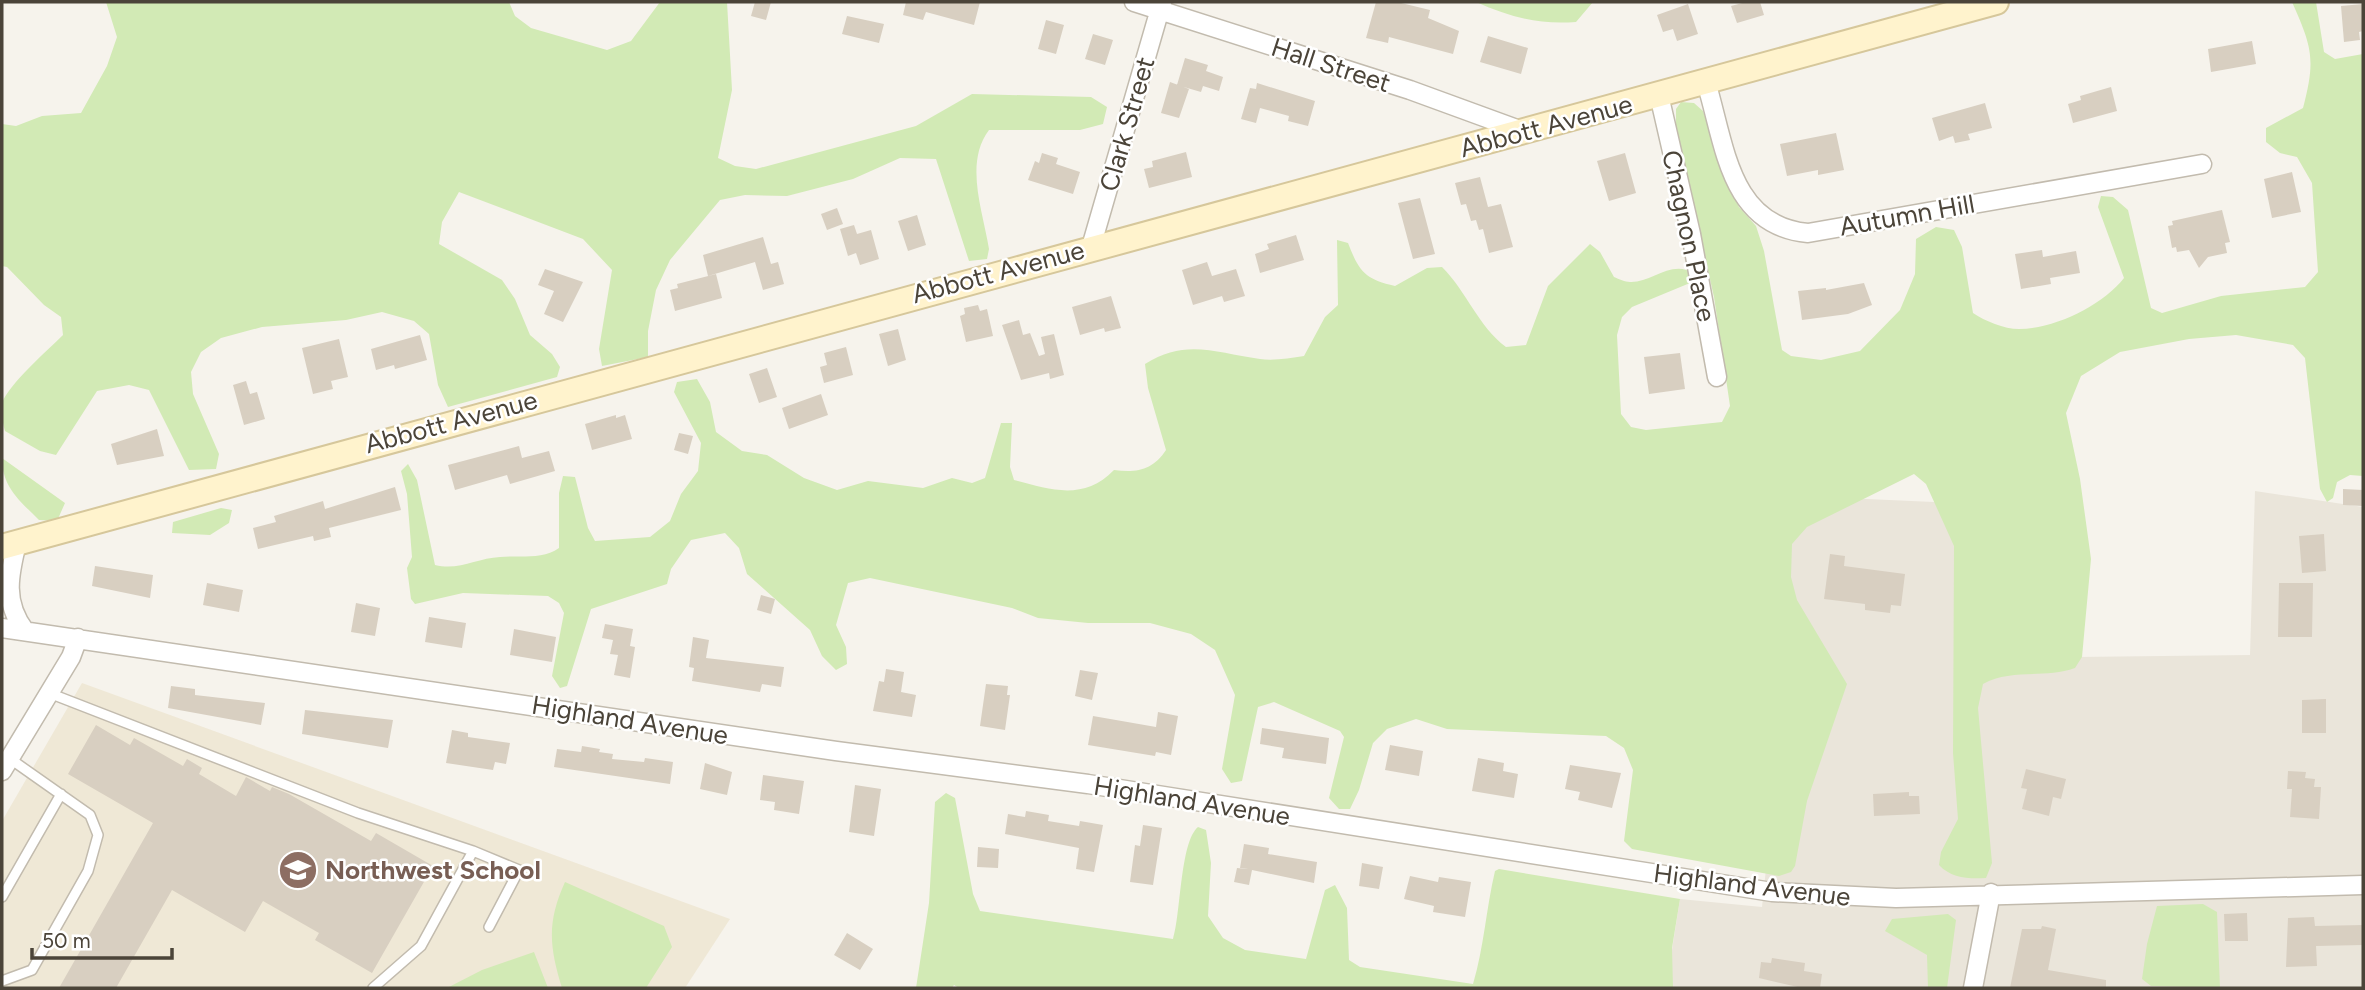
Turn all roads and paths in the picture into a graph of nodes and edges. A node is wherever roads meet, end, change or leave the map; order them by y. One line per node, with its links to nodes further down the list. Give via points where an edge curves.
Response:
1 (1133, 2): 3 (street, Hall Street)
2 (1996, 2): 4 (street, Abbott Avenue)
3 (1161, 6): 6 (street, Hall Street); 8 (street, Clark Street)
4 (1706, 82): 5 (street, Abbott Avenue); 7 (street, Autumn Hill, via 1740,195 1761,217 1791,231 1808,233)
5 (1659, 95): 6 (street, Abbott Avenue); 9 (street, Chagnon Place)
6 (1526, 132): 8 (street, Abbott Avenue)
7 (2202, 164)
8 (1091, 247): 10 (street, Abbott Avenue)
9 (1717, 377)
10 (9, 545): 12 (street, via 8,595)
11 (2, 628): 12 (street, Highland Avenue)
12 (25, 631): 13 (street, Highland Avenue)
13 (78, 638): 14 (street); 19 (street, Highland Avenue, via 1088,784 1734,887 1863,898)
14 (49, 694): 15 (street); 17 (lane, via 358,813)
15 (6, 765): 16 (lane)
16 (61, 794): 20 (lane); 22 (lane, via 90,814 98,835 96,849 88,872 32,970)
17 (473, 851): 21 (lane, via 519,870); 23 (lane, via 421,946)
18 (2363, 885): 19 (street, Highland Avenue)
19 (1991, 893): 24 (street)
20 (2, 897)
21 (489, 927)
22 (6, 984)
23 (373, 988)
24 (1973, 988)

